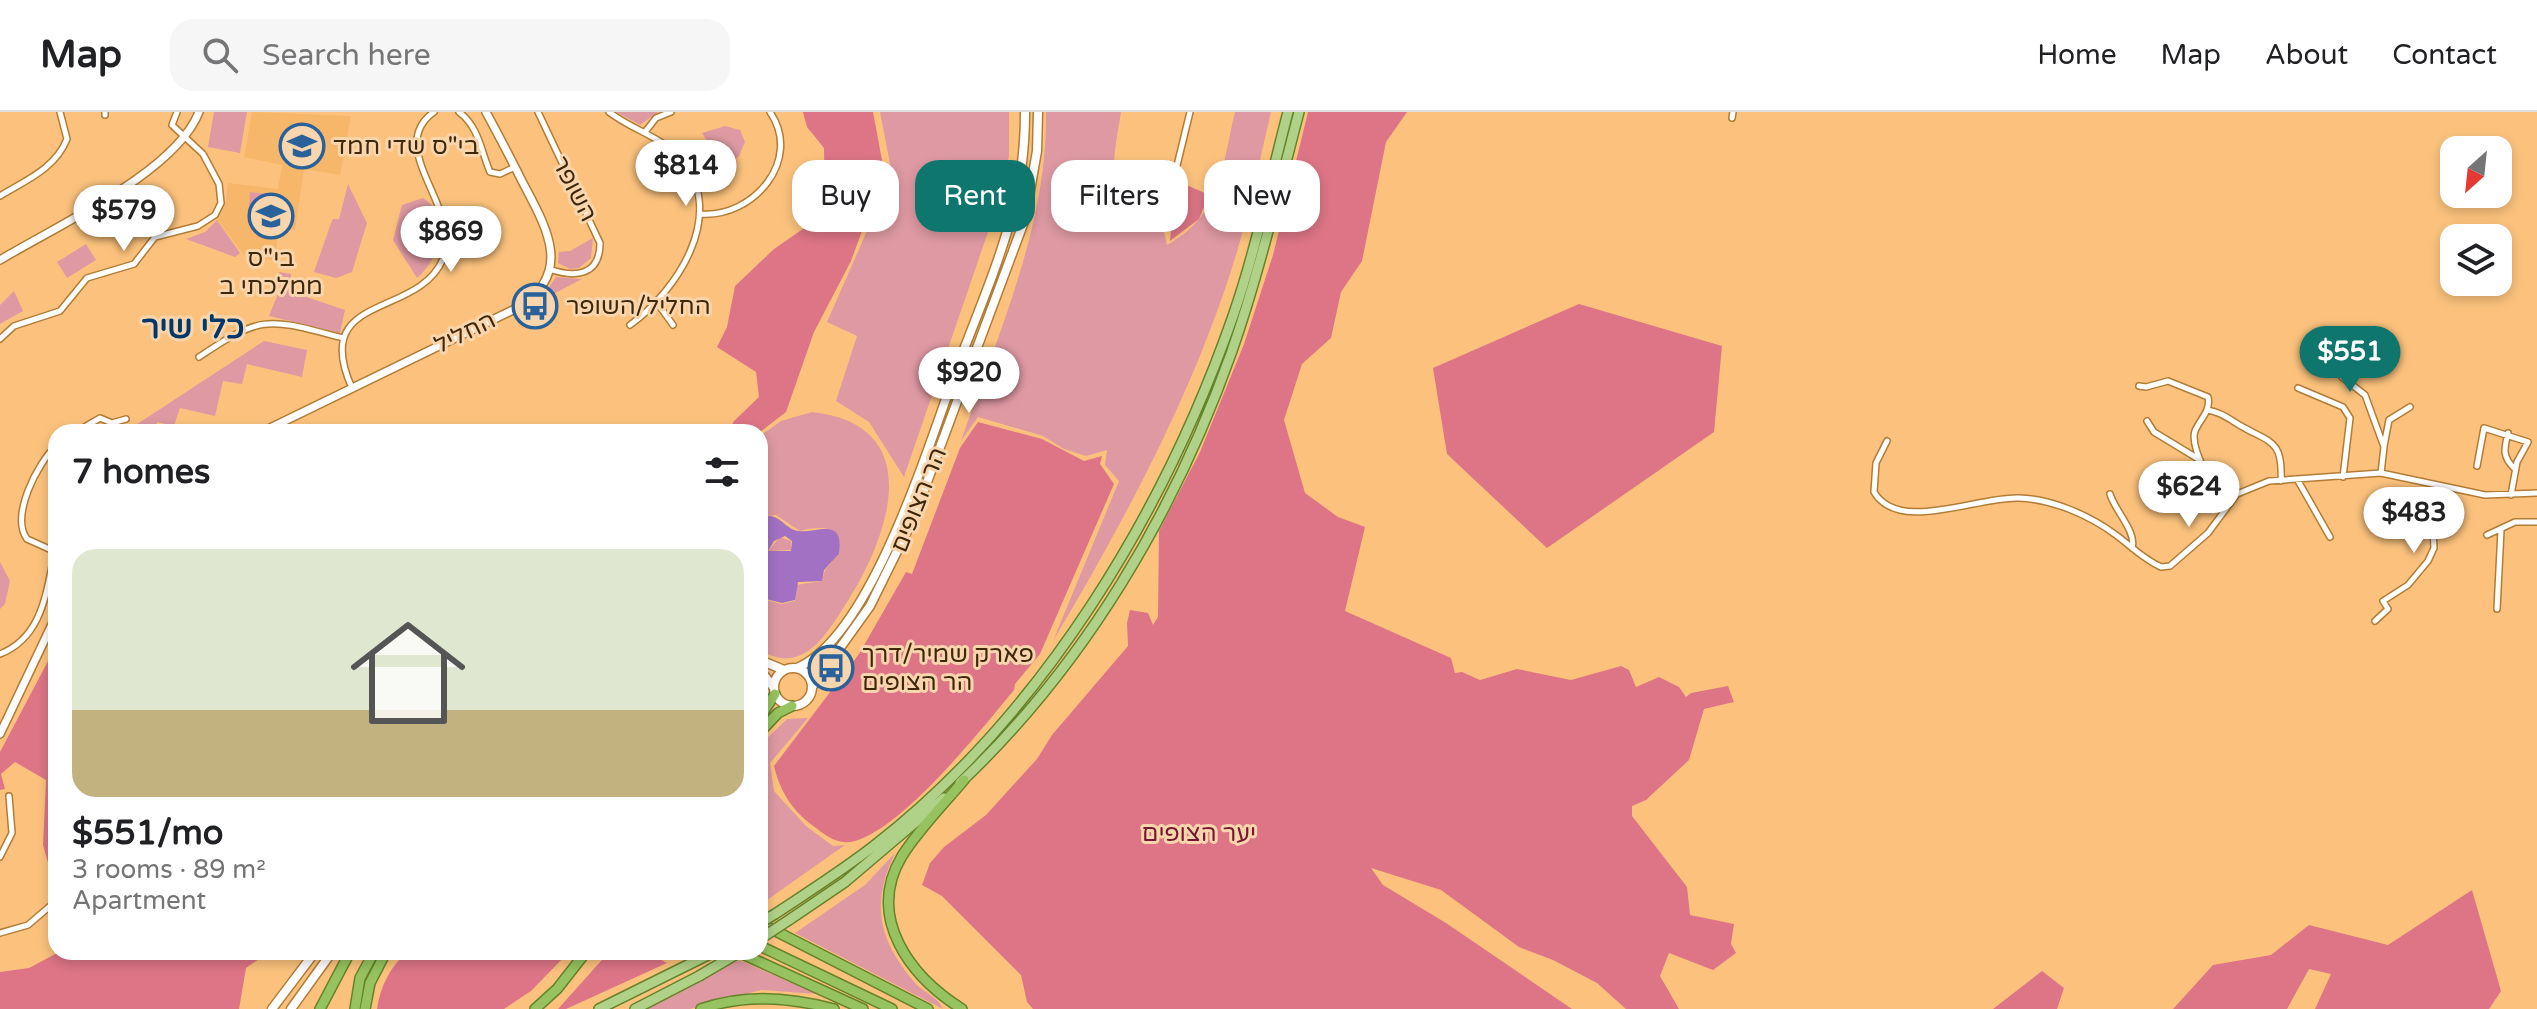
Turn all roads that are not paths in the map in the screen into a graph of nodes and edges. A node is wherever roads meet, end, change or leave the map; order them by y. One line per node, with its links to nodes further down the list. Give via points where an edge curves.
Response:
1 (60, 112): 21 (street, via 67,139 58,156)
2 (177, 112): 17 (street, via 172,125)
3 (199, 112): 17 (street)
4 (434, 112): 28 (street, via 422,126 417,153 445,217 445,255 429,279 356,319)
5 (459, 112): 19 (street, via 482,145 490,172)
6 (486, 112): 19 (street)
7 (538, 112): 24 (street, השופר, via 600,243 597,262 583,274)
8 (609, 112): 16 (street)
9 (671, 112): 16 (street, via 656,118)
10 (770, 112): 22 (street, via 781,138 775,174 759,192 727,212)
11 (1025, 112): 69 (main road, הר הצופים, via 1012,215 901,517 874,576 841,628 814,659)
12 (1038, 112): 72 (main road, הר הצופים, via 1025,219 912,522 870,606)
13 (1190, 112): 18 (street)
14 (1288, 112): 82 (main road, bridge, via 1246,273 1214,367 1166,477 1113,574 1043,671 947,780 876,844)
15 (1299, 112): 78 (main road, via 1232,348 1199,434 1157,520 1115,595 1068,662)
16 (645, 132): 22 (street, via 683,161 697,189)
17 (185, 138): 23 (street, via 150,170); 29 (street, via 203,154 219,184 221,203 215,215 198,226 155,237 134,264 87,278 60,311 14,326)
18 (1178, 160)
19 (515, 167): 24 (street, via 549,235)
20 (1172, 186): 20 (street, via 1155,193 1154,203 1163,213 1173,213 1182,202)
21 (0, 196)
22 (701, 214): 25 (street, via 678,272)
23 (0, 260)
24 (549, 269): 33 (street, החליל, via 537,292 519,307)
25 (658, 304): 26 (street); 27 (street)
26 (630, 325)
27 (673, 325)
28 (343, 338): 30 (street, via 263,322 239,330); 33 (street, via 342,362)
29 (0, 339)
30 (199, 357)
31 (2342, 377): 43 (street, via 2365,395)
32 (2139, 386): 36 (street, via 2168,381 2198,390 2208,397)
33 (352, 388): 40 (street, החליל)
34 (2298, 388): 49 (street, via 2343,407 2350,418)
35 (2410, 407): 43 (street, via 2389,420)
36 (2207, 410): 45 (street, via 2194,437); 51 (street, via 2274,443)
37 (126, 419): 39 (street, via 112,423 100,418)
38 (2147, 421): 45 (street, via 2170,444)
39 (90, 424)
40 (279, 424)
41 (2508, 433): 46 (street, via 2484,428); 47 (street, via 2504,453); 47 (street, via 2528,442)
42 (1887, 441): 61 (street, via 1876,463 1874,492 1900,512 2021,498 2084,516)
43 (2384, 447): 48 (street)
44 (48, 456): 62 (street, via 35,471 22,525 27,539)
45 (2201, 461): 56 (street)
46 (2477, 466)
47 (2515, 469): 55 (street)
48 (2381, 473): 49 (street); 52 (street)
49 (2343, 477): 50 (street)
50 (2297, 479): 51 (street); 60 (street)
51 (2281, 481): 56 (street, via 2252,486)
52 (2447, 490): 55 (street); 65 (street, via 2432,511 2434,548 2428,561 2408,585 2383,601 2388,609)
53 (2537, 493): 55 (street)
54 (2110, 494): 61 (street, via 2132,533)
55 (2511, 495)
56 (2225, 507): 61 (street, via 2208,533 2170,566 2153,563)
57 (2537, 522): 58 (street, via 2515,522)
58 (2501, 530): 59 (street); 64 (street)
59 (2487, 535)
60 (2330, 537)
61 (2132, 548)
62 (48, 549)
63 (48, 580): 67 (street, via 38,620 24,640)
64 (2497, 609)
65 (2375, 621)
66 (48, 633): 77 (street)
67 (0, 654)
68 (768, 663): 70 (main road)
69 (797, 668): 70 (main road); 72 (main road, via 808,675)
70 (784, 670): 73 (main road, via 776,678)
71 (768, 681): 73 (main road)
72 (812, 687): 75 (main road, via 803,703)
73 (775, 691): 74 (highway); 75 (main road)
74 (768, 703)
75 (792, 706): 76 (highway)
76 (768, 724)
77 (0, 734)
78 (964, 780): 85 (main road, bridge, via 845,882); 109 (highway, via 901,858 888,895 892,929 906,960)
79 (9, 796): 80 (street, via 12,833)
80 (0, 857)
81 (48, 908): 84 (street, via 28,925)
82 (768, 918)
83 (768, 927): 108 (highway)
84 (0, 933)
85 (768, 934)
86 (768, 950): 107 (highway)
87 (309, 960): 96 (main road)
88 (326, 960): 97 (main road)
89 (346, 960): 98 (highway)
90 (370, 960): 99 (highway, via 360,978)
91 (382, 960): 100 (highway)
92 (580, 960): 101 (highway)
93 (700, 960): 102 (main road)
94 (726, 960): 103 (main road, bridge)
95 (756, 960): 106 (highway)
96 (272, 1009)
97 (291, 1009)
98 (320, 1009)
99 (355, 1009)
100 (365, 1009)
101 (535, 1009)
102 (599, 1009)
103 (635, 1009)
104 (701, 1009): 105 (highway, via 768,998)
105 (834, 1009)
106 (863, 1009)
107 (892, 1009)
108 (928, 1009)
109 (962, 1009)

